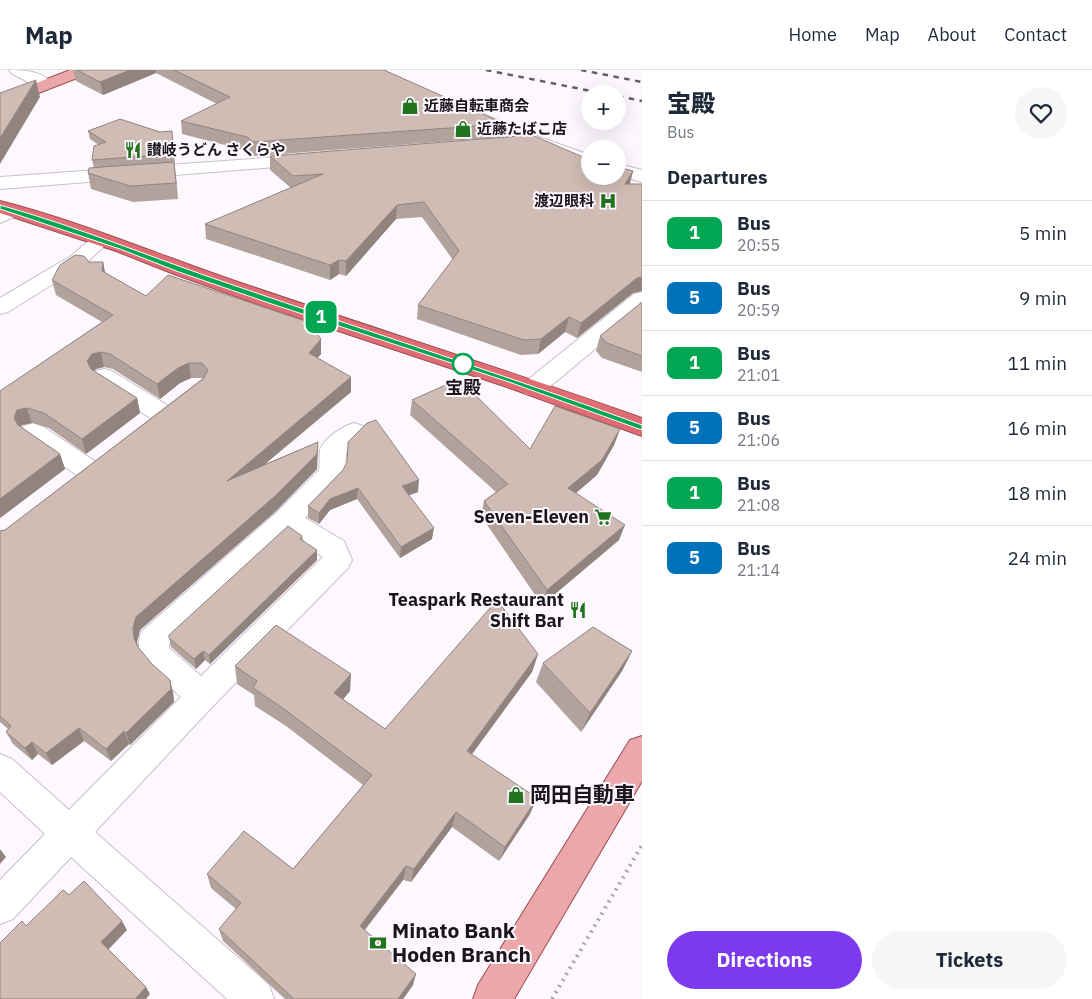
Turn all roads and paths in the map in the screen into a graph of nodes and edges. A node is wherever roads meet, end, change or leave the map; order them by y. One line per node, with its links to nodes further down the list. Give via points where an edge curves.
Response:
1 (17, 70): 3 (street)
2 (84, 70): 3 (main road)
3 (45, 86): 4 (main road)
4 (0, 103)
5 (459, 109): 6 (street)
6 (533, 140): 7 (street); 9 (street)
7 (496, 145)
8 (329, 158): 12 (street)
9 (581, 158)
10 (626, 172): 11 (street)
11 (642, 176)
12 (0, 183)
13 (4, 212): 14 (highway)
14 (101, 240): 16 (street, via 78,260); 18 (highway, via 190,274)
15 (642, 300): 18 (street)
16 (0, 307)
17 (104, 377): 20 (street)
18 (533, 388): 21 (highway)
19 (182, 397): 20 (street)
20 (161, 413): 22 (street)
21 (642, 427)
22 (139, 430)
23 (33, 432): 25 (street, via 79,475)
24 (354, 432): 26 (street, via 333,450 332,473)
25 (109, 452)
26 (286, 520): 27 (street, via 153,640 155,654); 27 (street, via 334,550 338,560)
27 (202, 696): 30 (street)
28 (642, 751): 34 (main road)
29 (0, 770): 30 (street)
30 (70, 834): 32 (street); 33 (street)
31 (642, 845): 35 (path)
32 (0, 906)
33 (256, 999)
34 (492, 999)
35 (552, 999)

